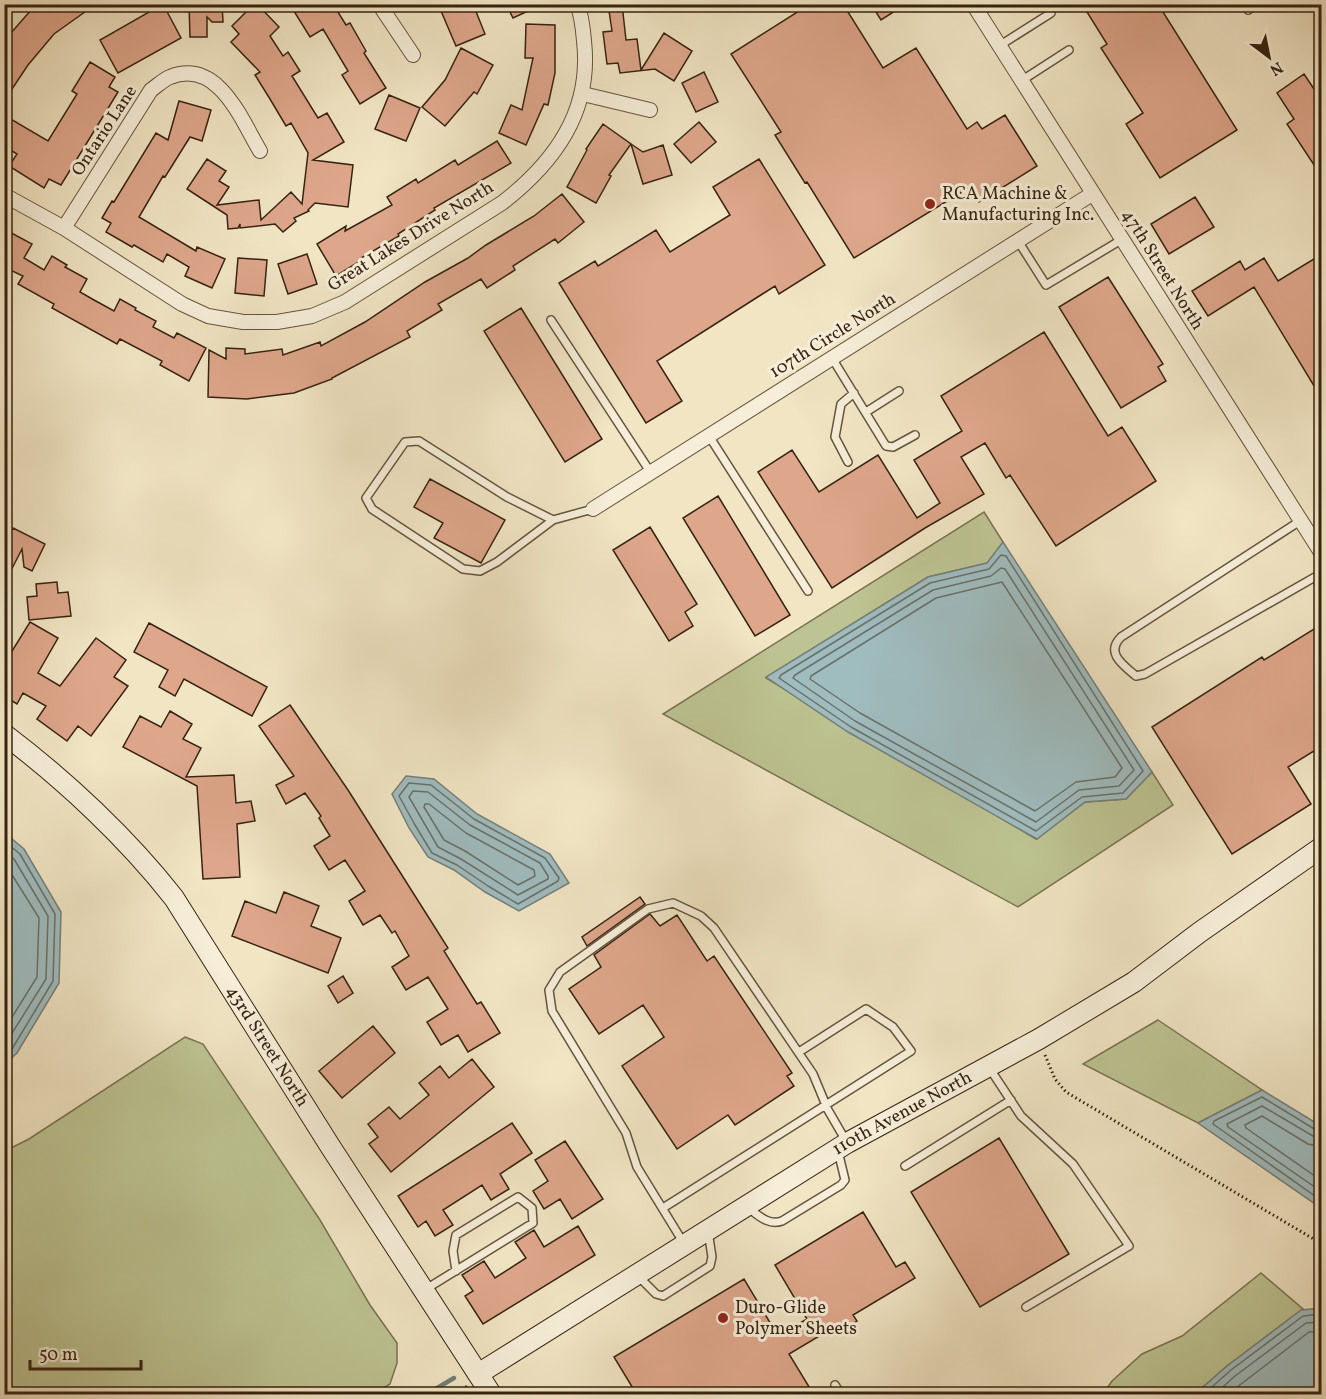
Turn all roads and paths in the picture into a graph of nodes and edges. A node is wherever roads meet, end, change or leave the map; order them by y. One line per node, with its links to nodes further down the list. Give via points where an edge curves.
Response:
1 (379, 4): 9 (street)
2 (577, 4): 11 (street, Great Lakes Drive North, via 585,52)
3 (973, 4): 7 (street, 47th Street North)
4 (1245, 4): 5 (lane, via 1248,10)
5 (1257, 4)
6 (1051, 13): 7 (lane)
7 (999, 46): 10 (street, 47th Street North)
8 (1069, 50): 10 (lane)
9 (413, 55)
10 (1021, 81): 14 (street, 47th Street North)
11 (583, 94): 12 (street); 16 (street, Great Lakes Drive North, via 568,130 527,184 345,302 312,316 277,322 208,316 182,304)
12 (650, 110)
13 (261, 151): 16 (street, Ontario Lane, via 225,92 208,77 189,73 169,77 151,90)
14 (1092, 194): 17 (street, 47th Street North); 18 (street, 107th Circle North)
15 (4, 195): 16 (street, Great Lakes Drive North)
16 (64, 228)
17 (1121, 240): 18 (lane, via 1046,285); 30 (street, 47th Street North)
18 (1018, 241): 20 (street, 107th Circle North)
19 (551, 320): 27 (lane)
20 (832, 358): 22 (lane); 25 (street, 107th Circle North)
21 (899, 391): 23 (lane)
22 (854, 393): 23 (lane); 26 (lane, via 841,404 834,437)
23 (866, 412): 24 (lane, via 886,446 893,447)
24 (915, 435)
25 (709, 436): 27 (street, 107th Circle North); 33 (lane)
26 (848, 462)
27 (651, 473): 28 (street, 107th Circle North)
28 (593, 510): 29 (lane)
29 (553, 520): 29 (lane, via 507,497 419,441 405,442 366,498 372,509 463,569 480,571 497,562)
30 (1300, 521): 31 (street, 47th Street North); 32 (lane, via 1121,637 1114,651 1136,676 1146,674)
31 (1322, 554)
32 (1322, 573)
33 (808, 591)
34 (4, 734): 50 (street, 43rd Street North, via 63,782 150,868 174,898)
35 (1320, 851): 36 (street, 110th Avenue North, via 1134,982)
36 (1039, 1040): 38 (street, 110th Avenue North); 47 (path, via 1055,1079 1066,1092)
37 (799, 1052): 40 (lane); 40 (lane, via 866,1009 893,1027 911,1051); 44 (lane, via 714,927 673,903 648,909 560,972 549,990 552,1011 626,1133 637,1167)
38 (988, 1066): 39 (lane); 41 (street, 110th Avenue North)
39 (1011, 1100): 42 (lane); 51 (lane, via 1021,1116 1074,1164 1129,1246)
40 (826, 1105): 41 (lane); 44 (lane)
41 (842, 1146): 43 (street, 110th Avenue North); 43 (lane, via 845,1180 792,1215 775,1224)
42 (905, 1166)
43 (746, 1206): 45 (street, 110th Avenue North)
44 (663, 1208): 46 (lane)
45 (708, 1229): 46 (street, 110th Avenue North); 49 (lane, via 712,1257 707,1270 663,1296)
46 (684, 1244): 49 (street, 110th Avenue North)
47 (1322, 1244)
48 (456, 1271): 48 (lane, via 533,1223 532,1208 518,1197 456,1235); 50 (lane)
49 (636, 1274): 52 (street, 110th Avenue North)
50 (424, 1291): 52 (street, 43rd Street North)
51 (1026, 1307)
52 (478, 1374): 54 (street, 43rd Street North)
53 (835, 1385): 55 (lane)
54 (491, 1395)
55 (841, 1395)

